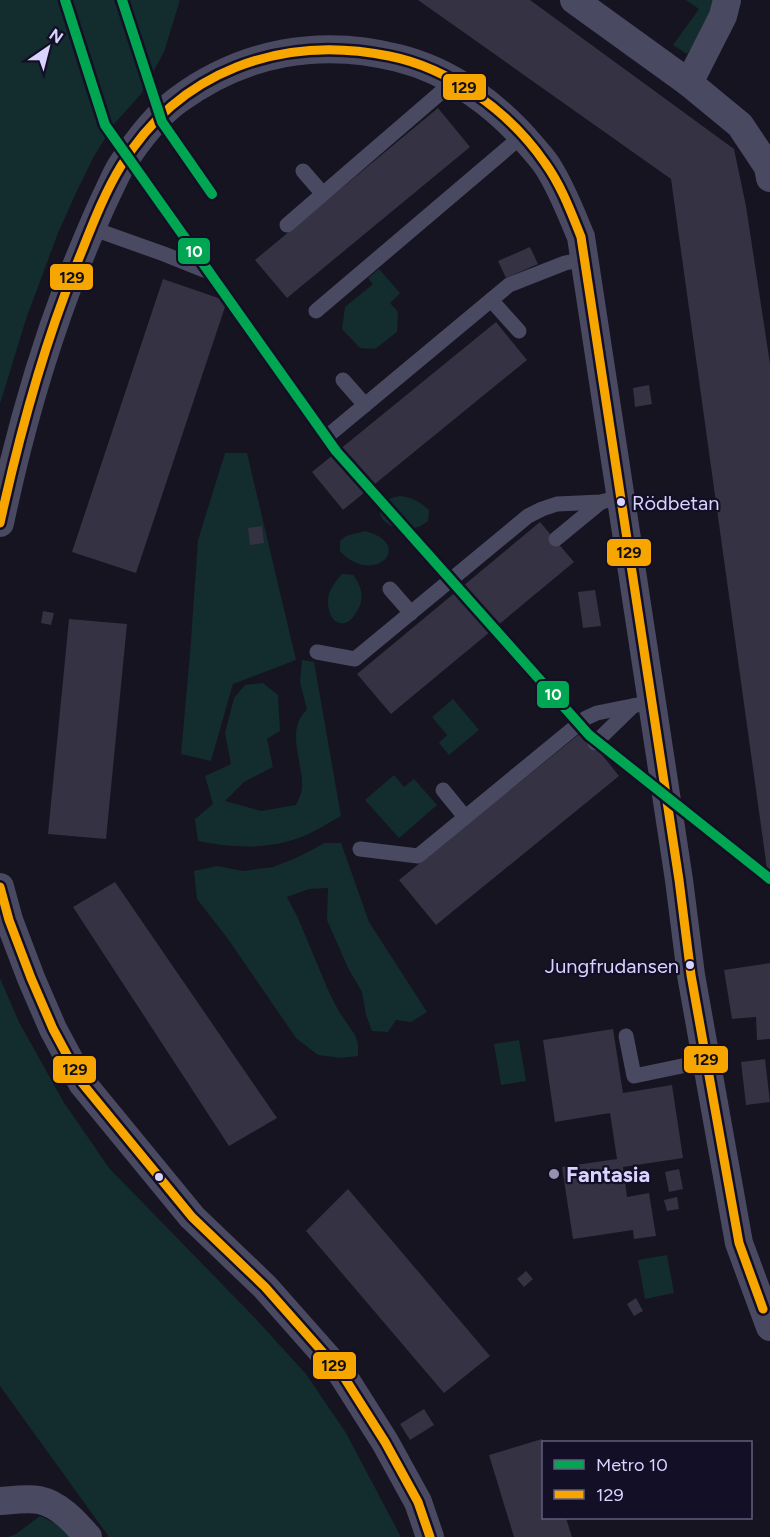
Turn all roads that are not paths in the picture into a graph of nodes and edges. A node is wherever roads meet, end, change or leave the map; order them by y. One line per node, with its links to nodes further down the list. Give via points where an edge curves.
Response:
1 (574, 0): 4 (street)
2 (728, 0): 4 (street)
3 (454, 81): 5 (street, via 472,91); 8 (lane); 10 (street, via 413,62 341,49 274,54 241,64 177,101 150,126 121,167)
4 (689, 83): 7 (street, via 740,125 768,167)
5 (523, 135): 11 (street, via 548,165 566,197); 14 (lane)
6 (303, 171): 8 (lane)
7 (770, 178)
8 (323, 194): 9 (lane)
9 (287, 225)
10 (91, 228): 12 (lane); 20 (street, via 52,330 22,426)
11 (585, 259): 13 (lane, via 509,285); 19 (street)
12 (204, 270)
13 (491, 300): 15 (lane); 17 (lane)
14 (316, 311)
15 (519, 331)
16 (343, 380): 17 (lane)
17 (365, 405): 18 (lane)
18 (330, 434)
19 (611, 499): 21 (lane); 23 (lane, via 557,504 528,516); 25 (street)
20 (0, 523)
21 (556, 539)
22 (390, 589): 23 (lane)
23 (411, 613): 24 (lane, via 355,659)
24 (317, 652)
25 (642, 704): 26 (lane); 28 (lane, via 586,718); 32 (street, via 679,880)
26 (595, 743)
27 (443, 790): 28 (lane)
28 (465, 817): 29 (lane, via 418,856)
29 (360, 849)
30 (0, 887): 36 (street, via 31,978 82,1083 192,1217 265,1287 342,1374 418,1502)
31 (626, 1036): 32 (lane, via 634,1076)
32 (706, 1061): 33 (street, via 738,1243)
33 (768, 1314)
34 (1, 1500): 35 (street, via 38,1500 53,1505)
35 (88, 1537)
36 (430, 1537)

